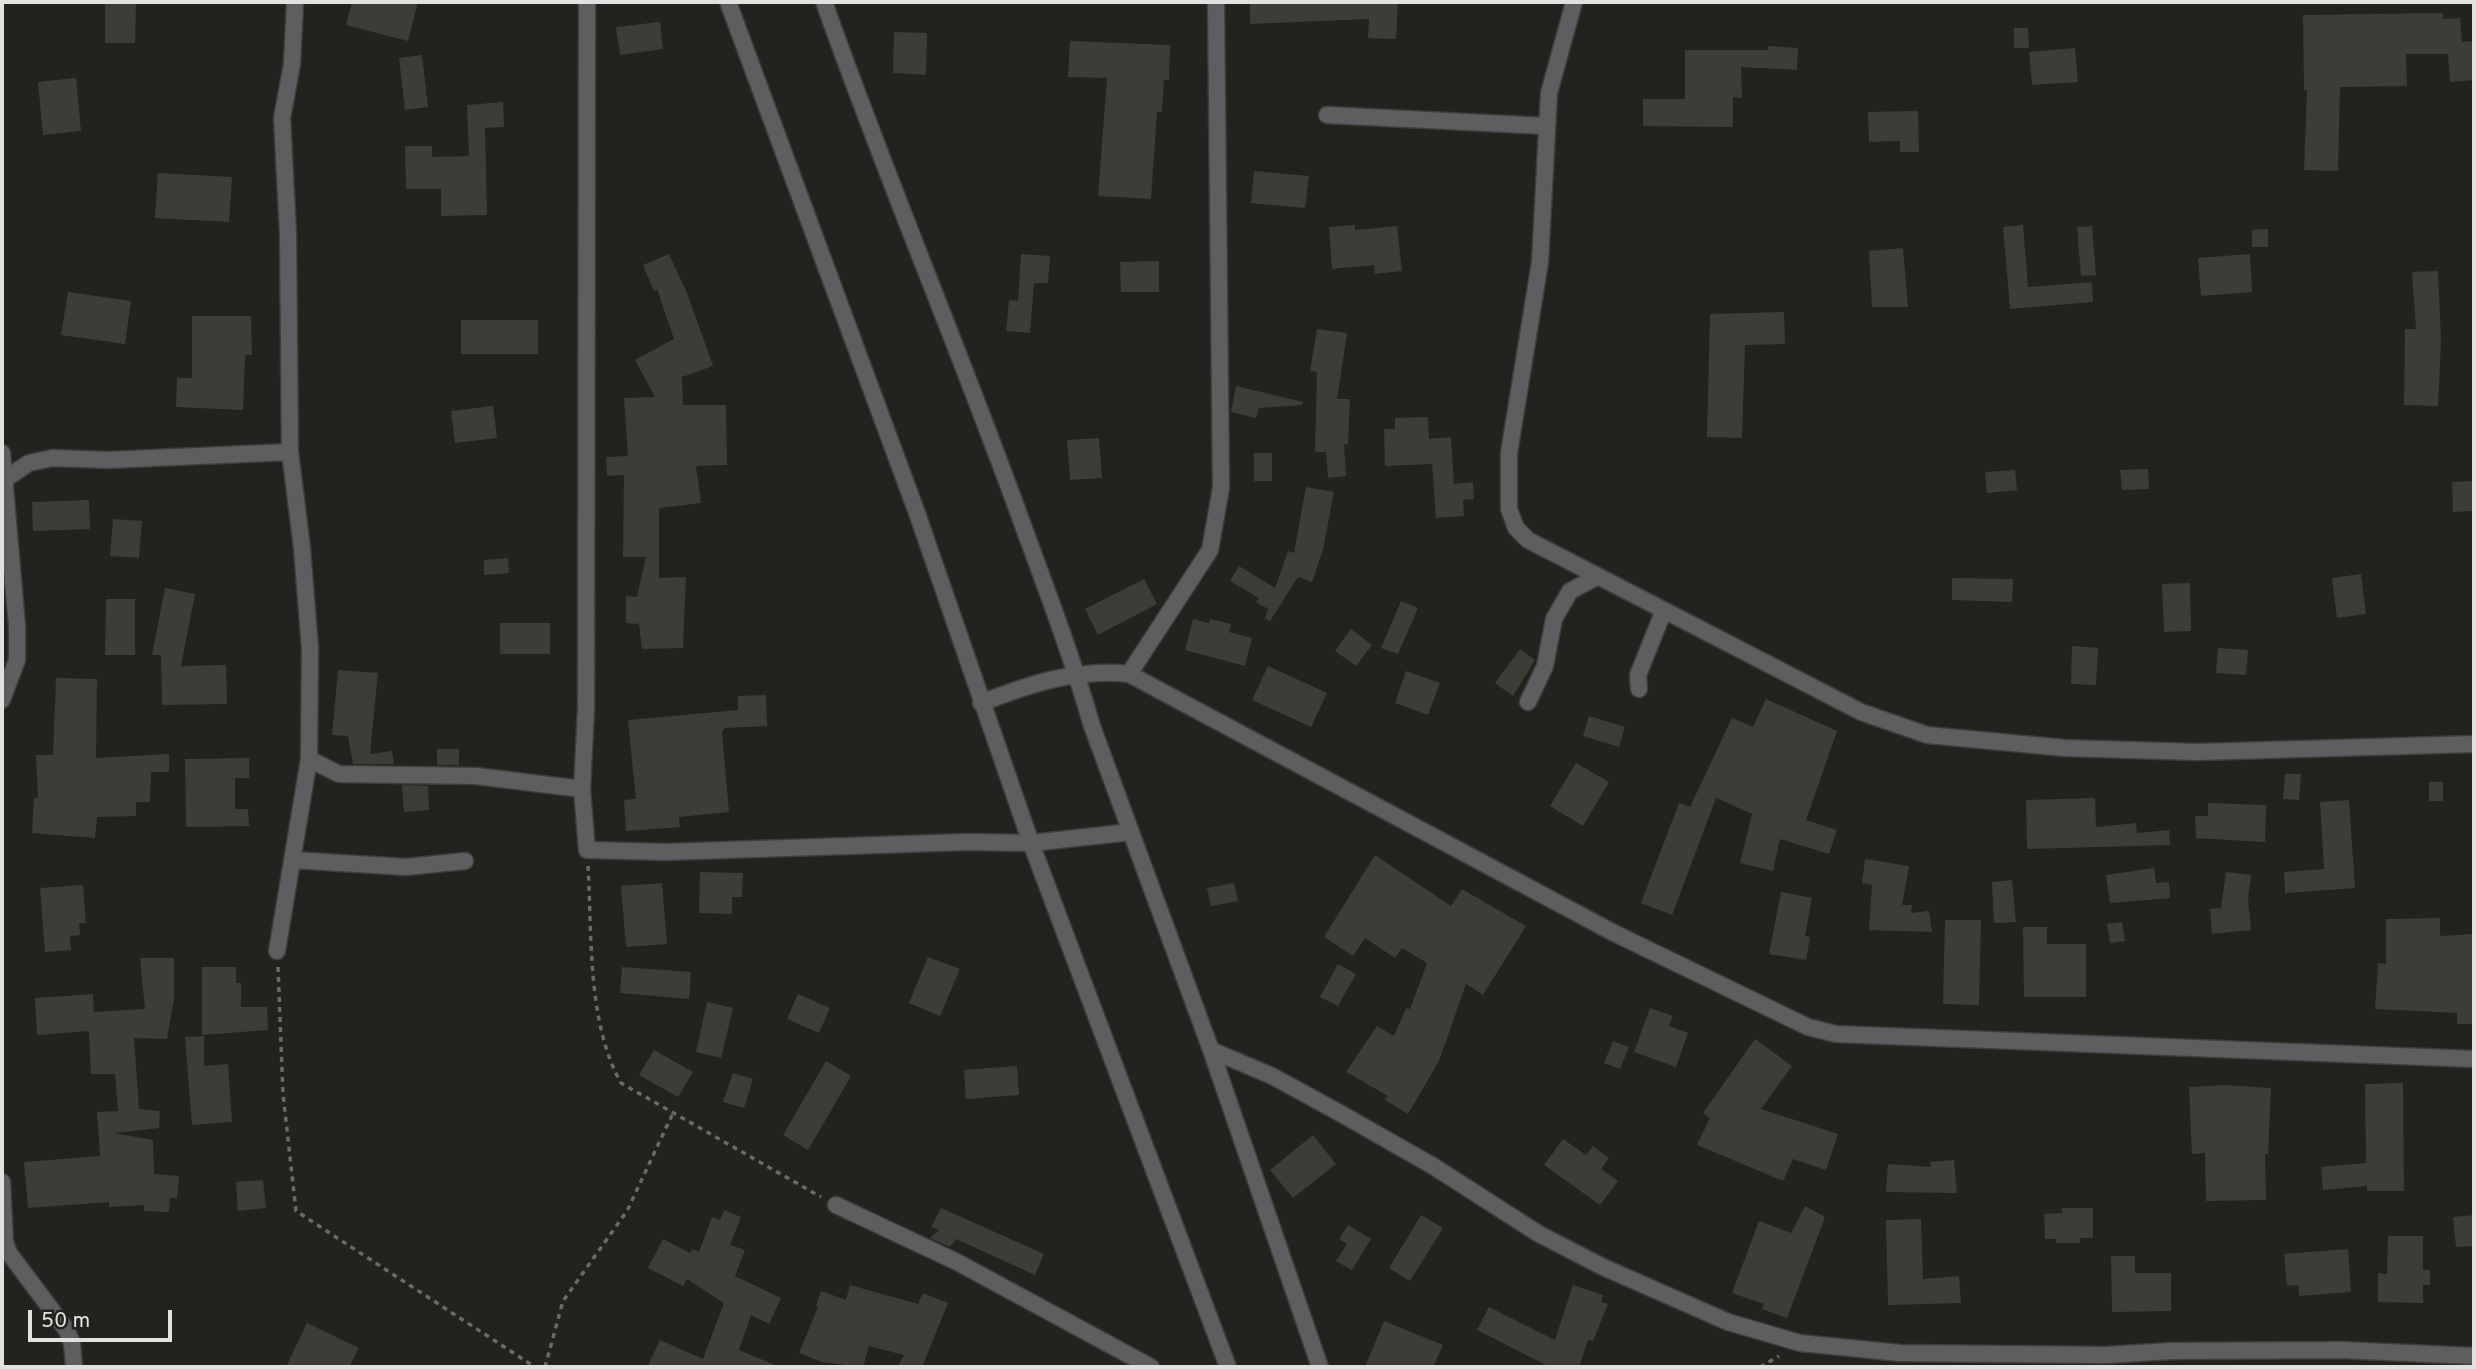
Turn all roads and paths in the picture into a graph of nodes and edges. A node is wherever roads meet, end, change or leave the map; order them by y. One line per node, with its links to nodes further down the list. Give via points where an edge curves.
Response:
1 (295, 2): 9 (street, via 292,64 282,118)
2 (587, 2): 22 (street)
3 (728, 2): 19 (street, via 917,513)
4 (824, 2): 14 (street, via 971,381)
5 (1216, 2): 15 (street, via 1221,488 1217,520 1200,568)
6 (1574, 2): 8 (street, via 1549,93)
7 (1327, 115): 8 (street)
8 (1546, 126): 12 (street, via 1540,262 1509,453 1508,509 1516,528 1528,540)
9 (290, 452): 11 (street, via 108,460 52,457 29,463); 21 (street, via 310,648)
10 (2, 453): 11 (street)
11 (5, 480): 17 (street, via 18,626 17,660)
12 (1597, 576): 13 (street); 18 (street, via 1570,591 1564,600 1554,619 1545,666)
13 (1664, 610): 16 (street, via 1638,675); 20 (street, via 1861,712 1927,736 2065,748 2198,752)
14 (1077, 674): 15 (street); 19 (street, via 1034,683); 23 (street)
15 (1129, 674): 30 (street, via 1614,933 1808,1027 1864,1036)
16 (1639, 689)
17 (2, 700)
18 (1528, 702)
19 (981, 703): 24 (street)
20 (2474, 744)
21 (309, 759): 22 (street, via 339,774 476,776); 26 (street)
22 (582, 789): 25 (street)
23 (1131, 832): 24 (street); 29 (street)
24 (1031, 843): 25 (street); 39 (street)
25 (587, 850): 31 (path, via 595,997 614,1070 621,1083)
26 (292, 860): 27 (street, via 406,867); 28 (street)
27 (465, 861)
28 (277, 951): 36 (path, via 283,1094 296,1210)
29 (1211, 1051): 34 (street, via 1272,1076 1338,1112 1539,1234 1728,1322 1800,1343 1900,1353 2341,1350); 40 (street)
30 (2474, 1059)
31 (673, 1113): 33 (path); 37 (path, via 627,1211 563,1301)
32 (2, 1182): 35 (street, via 9,1252 66,1329)
33 (836, 1205): 38 (street, via 957,1262)
34 (2474, 1356)
35 (74, 1367)
36 (535, 1367)
37 (545, 1367)
38 (1150, 1367)
39 (1228, 1367)
40 (1320, 1367)

